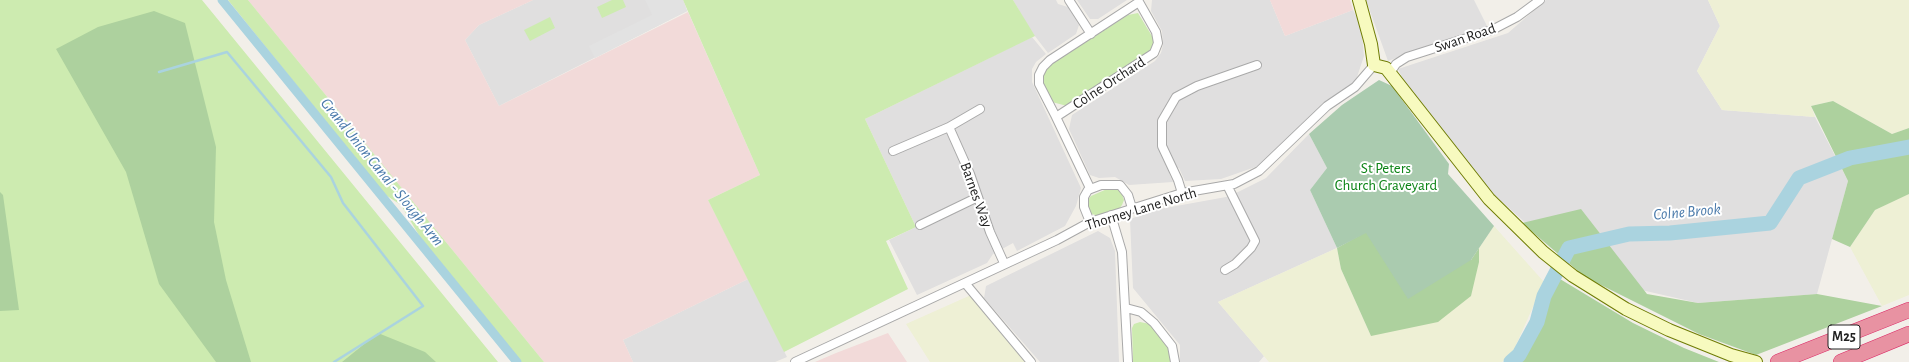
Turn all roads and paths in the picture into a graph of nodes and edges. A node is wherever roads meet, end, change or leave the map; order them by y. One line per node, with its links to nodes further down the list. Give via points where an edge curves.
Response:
1 (1068, 0): 5 (street)
2 (1358, 0): 6 (main road)
3 (1540, 0): 8 (street, Swan Road, via 1517,17 1492,30 1407,57 1396,64)
4 (1141, 1): 5 (street, Colne Orchard); 10 (street, Colne Orchard, via 1156,32 1158,43 1154,53)
5 (1091, 34): 10 (street, Colne Orchard, via 1050,60 1039,75 1039,84)
6 (1374, 64): 8 (main road, via 1386,68); 13 (street, Thorney Lane North, via 1355,87 1327,106 1259,171)
7 (1257, 65): 15 (street, via 1197,86 1176,97 1162,121 1162,146)
8 (1390, 73): 31 (main road, via 1490,199 1543,252 1573,276 1626,309 1669,330 1731,355)
9 (980, 109): 11 (street)
10 (1056, 117): 14 (street, Colne Orchard)
11 (949, 127): 12 (street); 16 (street, Barnes Way)
12 (893, 151)
13 (1228, 186): 15 (street, Thorney Lane North); 22 (street, via 1255,241 1246,254)
14 (1090, 188): 17 (street, via 1101,184 1120,185 1128,195); 19 (street, via 1084,196 1084,207)
15 (1182, 193): 17 (street, Thorney Lane North)
16 (978, 197): 20 (street); 21 (street, Barnes Way)
17 (1132, 208): 18 (street, Thorney Lane North)
18 (1111, 215): 19 (street, Thorney Lane North); 24 (street, via 1122,252)
19 (1090, 222): 21 (street, Thorney Lane North, via 1057,240)
20 (920, 225)
21 (1004, 263): 23 (street, Thorney Lane North)
22 (1225, 270)
23 (964, 283): 27 (street, Thorney Lane North); 28 (street)
24 (1126, 308): 29 (street); 30 (street, via 1140,312 1154,323 1172,346)
25 (1909, 310): 32 (highway, M25)
26 (1909, 334): 33 (highway, M25)
27 (796, 362)
28 (1031, 362)
29 (1128, 362)
30 (1175, 362)
31 (1756, 362)
32 (1778, 362)
33 (1841, 362)

